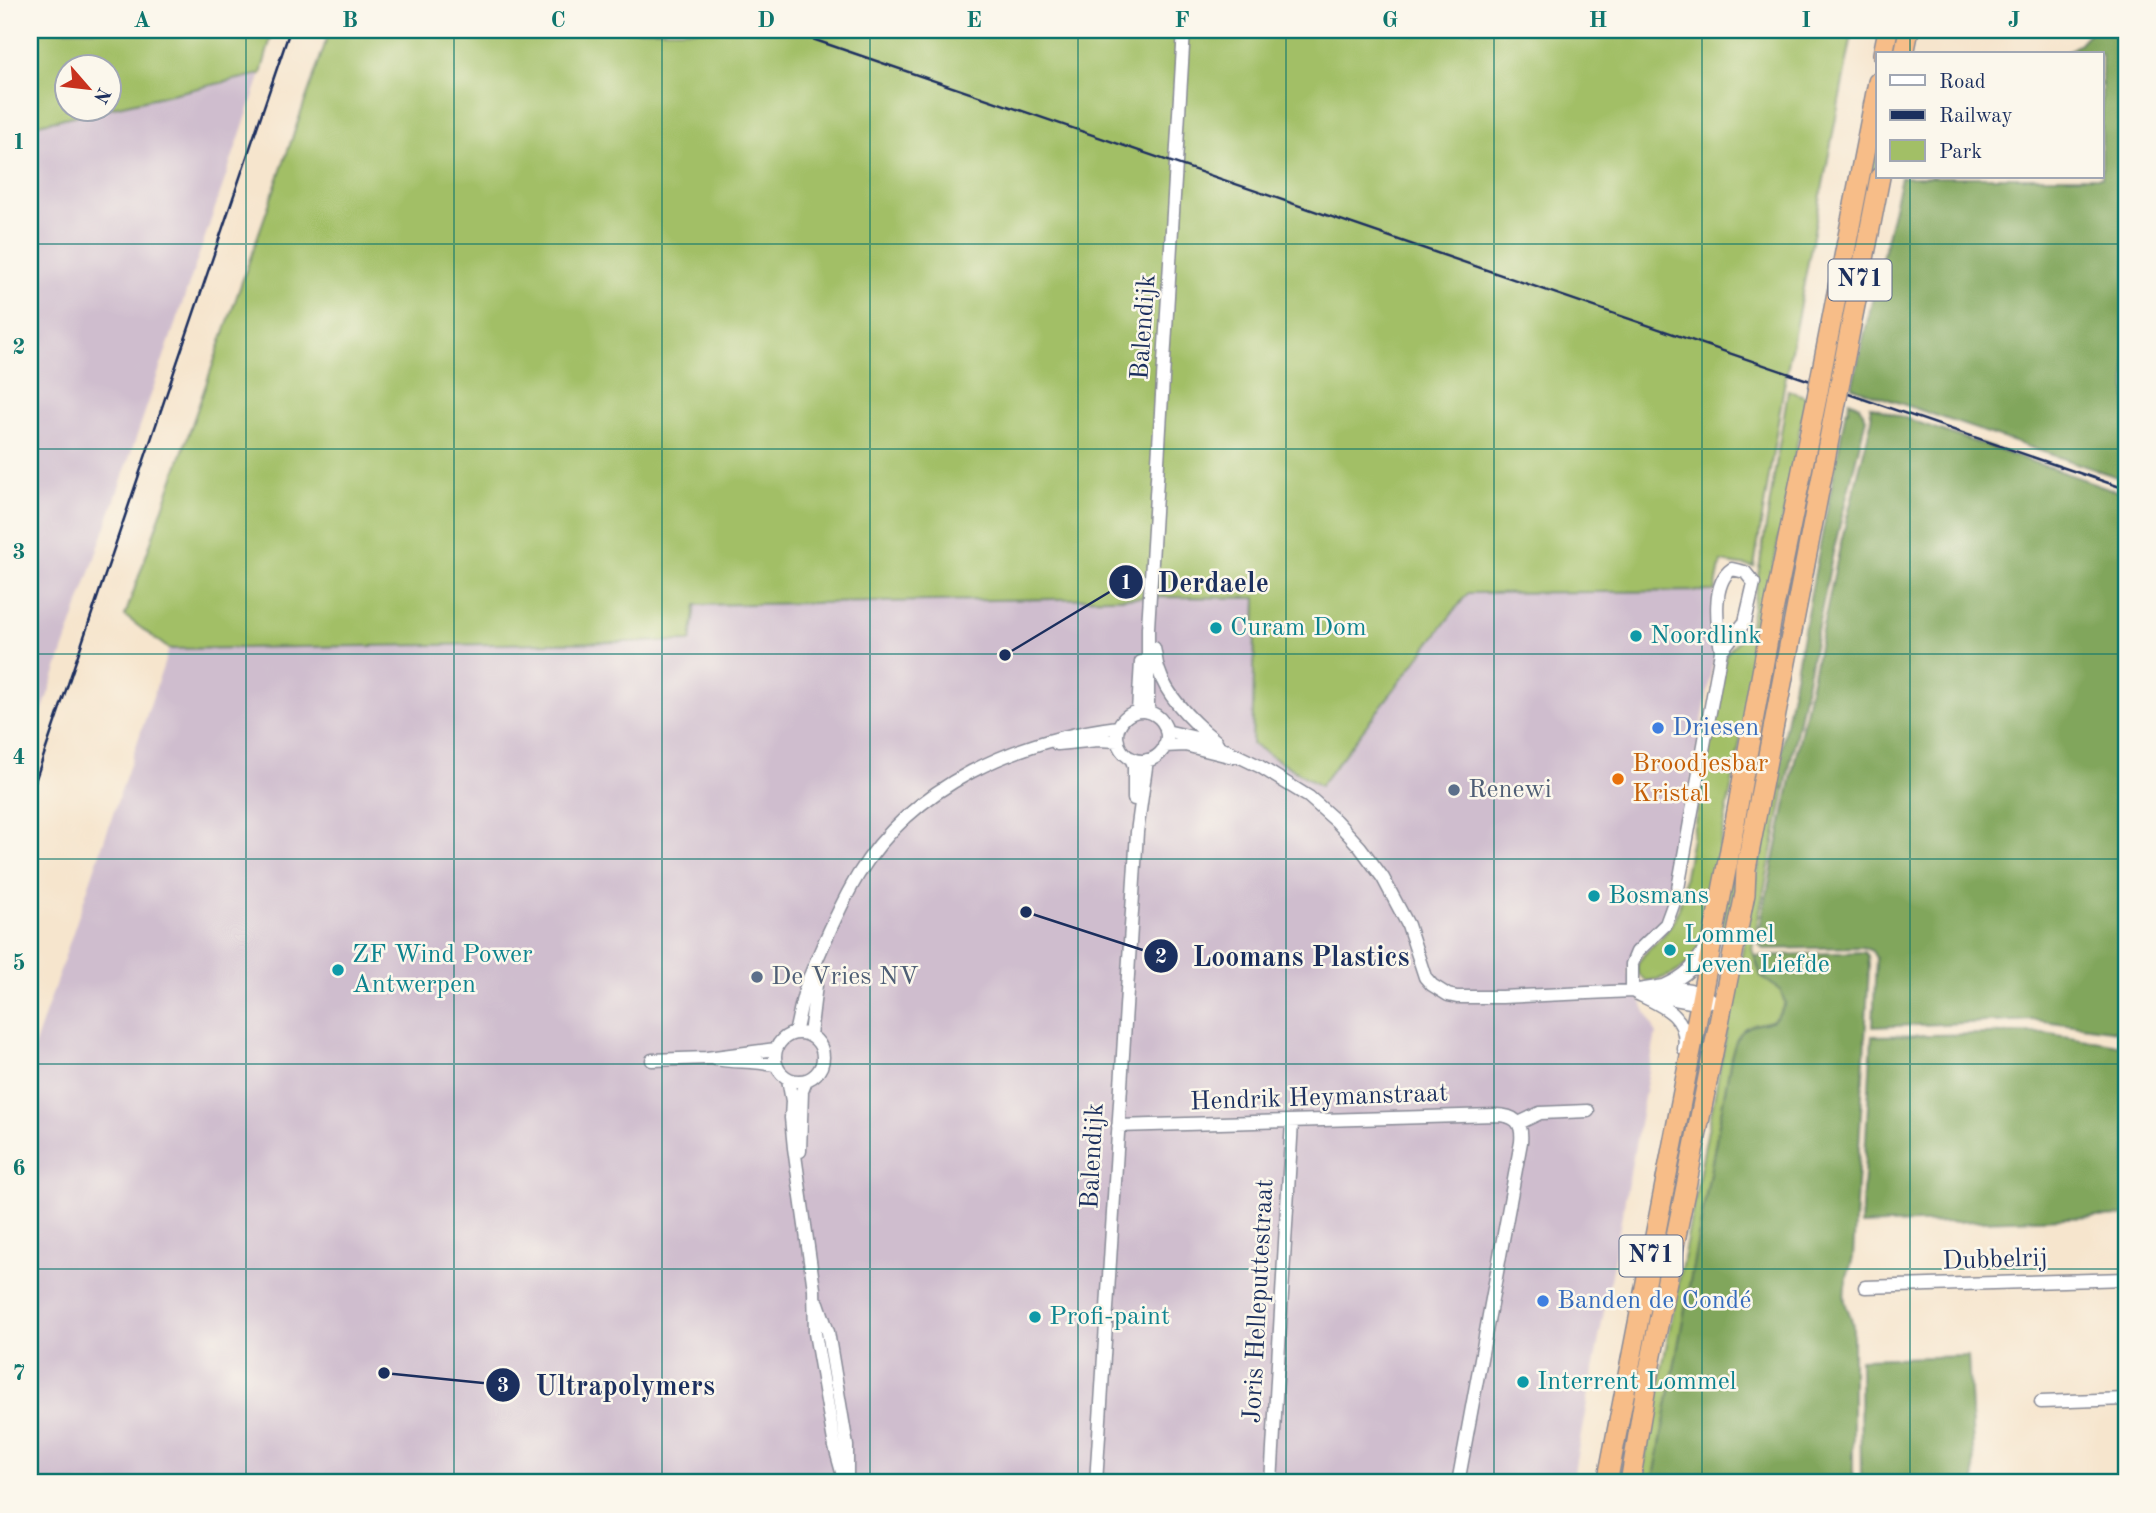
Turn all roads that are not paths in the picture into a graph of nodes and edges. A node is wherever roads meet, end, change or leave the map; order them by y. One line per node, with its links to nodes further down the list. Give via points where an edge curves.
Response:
1 (1184, 30): 8 (street, Balendijk)
2 (1888, 30): 4 (highway)
3 (1909, 30): 5 (highway)
4 (1883, 52)
5 (1904, 52)
6 (1876, 92): 22 (highway, N71)
7 (1880, 178): 21 (highway, N71)
8 (1148, 628): 10 (street); 16 (street, via 1167,686 1188,715)
9 (1721, 651): 9 (street, via 1745,622 1754,583 1745,572 1732,569 1720,587); 25 (street, via 1676,894 1666,924 1637,951)
10 (1143, 711): 11 (street, via 1126,716); 12 (street, via 1160,719)
11 (1118, 727): 13 (street); 14 (street, via 1084,731)
12 (1166, 731): 15 (street); 16 (street)
13 (1118, 741): 14 (street); 17 (street)
14 (1040, 745): 23 (street, via 970,772 904,819 859,873)
15 (1164, 746): 18 (street, via 1185,745); 19 (street)
16 (1223, 747): 18 (street)
17 (1131, 758): 19 (street); 20 (street, Balendijk)
18 (1240, 758): 25 (street, via 1309,797 1360,847 1392,892 1425,976 1440,991 1470,998)
19 (1147, 760): 20 (street, Balendijk)
20 (1137, 832): 39 (street, Balendijk)
21 (1746, 869): 26 (highway, N71); 40 (highway, N71)
22 (1716, 921): 24 (street, via 1693,969); 26 (highway, N71)
23 (817, 963): 27 (street); 28 (street)
24 (1664, 986): 25 (street); 26 (street, via 1690,990)
25 (1632, 990): 26 (street); 35 (street, via 1667,1007 1681,1024)
26 (1706, 1000): 35 (highway, N71); 40 (highway, N71)
27 (795, 1033): 28 (street); 29 (street)
28 (810, 1035): 34 (street, via 822,1046 823,1063)
29 (776, 1049): 30 (street); 32 (street)
30 (707, 1058): 31 (street); 32 (street)
31 (652, 1060)
32 (776, 1066): 33 (street)
33 (788, 1079): 34 (street); 41 (street)
34 (806, 1081): 41 (street)
35 (1683, 1092): 50 (highway, N71)
36 (1588, 1111): 38 (street, via 1540,1113)
37 (1293, 1122): 38 (street, Hendrik Heymanstraat, via 1509,1115); 39 (street, Hendrik Heymanstraat); 48 (street, Joris Helleputtestraat)
38 (1519, 1123): 49 (street, via 1521,1142)
39 (1118, 1126): 47 (street, Balendijk)
40 (1689, 1168): 51 (highway, N71)
41 (799, 1169): 46 (street, via 816,1334 831,1389 835,1447)
42 (2126, 1279): 43 (street, Dubbelrij)
43 (1865, 1286)
44 (2126, 1399): 45 (street)
45 (2041, 1402)
46 (846, 1483)
47 (1096, 1483)
48 (1271, 1483)
49 (1458, 1483)
50 (1607, 1483)
51 (1630, 1483)

